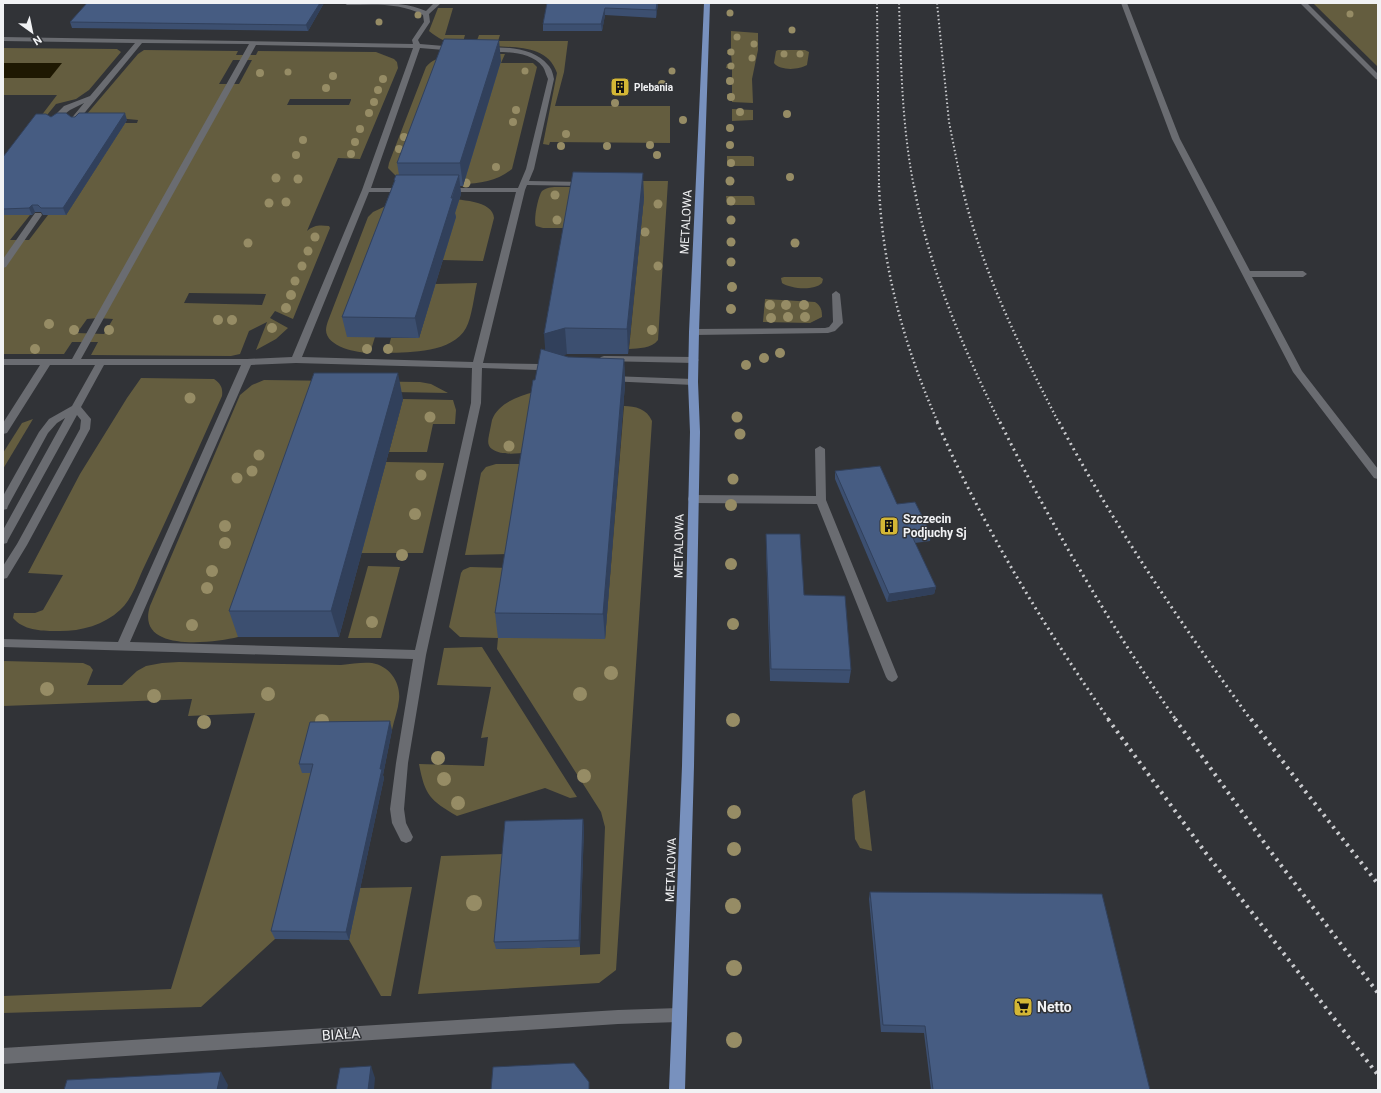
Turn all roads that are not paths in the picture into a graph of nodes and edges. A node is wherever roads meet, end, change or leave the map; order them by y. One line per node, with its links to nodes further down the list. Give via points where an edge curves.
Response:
1 (347, 3): 6 (street)
2 (438, 3): 7 (street)
3 (707, 3): 26 (main road, METALOWA)
4 (1124, 3): 23 (street, via 1176,139)
5 (1303, 3): 12 (street)
6 (407, 4): 7 (street)
7 (426, 14): 11 (street, via 427,22 415,40)
8 (3, 39): 9 (street)
9 (140, 40): 10 (street); 13 (street)
10 (254, 42): 11 (street); 31 (street)
11 (417, 46): 17 (street, via 506,50 537,58 546,66 551,79 530,170); 18 (street)
12 (1378, 78)
13 (92, 97): 14 (street, via 67,108); 15 (street)
14 (54, 120)
15 (74, 120)
16 (591, 184): 17 (street)
17 (523, 186): 20 (street); 36 (street)
18 (366, 190): 19 (street); 28 (street)
19 (413, 190)
20 (436, 190)
21 (38, 215): 22 (street)
22 (3, 265)
23 (1247, 274): 24 (street); 44 (street, via 1298,372)
24 (1303, 274)
25 (836, 294): 26 (street, via 838,323 825,331)
26 (694, 332): 29 (main road, METALOWA)
27 (598, 358): 29 (street)
28 (296, 360): 33 (street); 36 (street)
29 (694, 360): 40 (main road, METALOWA)
30 (47, 362): 31 (street); 35 (street); 42 (street)
31 (75, 362): 32 (street)
32 (101, 362): 33 (street); 41 (street)
33 (247, 362): 51 (street)
34 (553, 363): 37 (street)
35 (5, 365)
36 (477, 366): 37 (street); 52 (street, via 476,403)
37 (539, 367): 38 (street)
38 (564, 375)
39 (598, 378): 40 (street)
40 (693, 382): 45 (main road, METALOWA)
41 (76, 408): 47 (street, via 53,421 44,432); 48 (street); 49 (street, via 86,419 85,429)
42 (3, 431)
43 (820, 449): 46 (street)
44 (1378, 476)
45 (693, 499): 46 (street); 55 (main road, METALOWA, via 688,766)
46 (821, 500): 53 (street)
47 (3, 506)
48 (3, 540)
49 (3, 575)
50 (3, 643): 51 (street)
51 (123, 645): 52 (street)
52 (420, 655): 54 (street, via 397,809 399,823)
53 (892, 677)
54 (406, 837)
55 (679, 1015): 56 (street, BIAŁA); 57 (main road, METALOWA)
56 (3, 1056)
57 (677, 1090)

